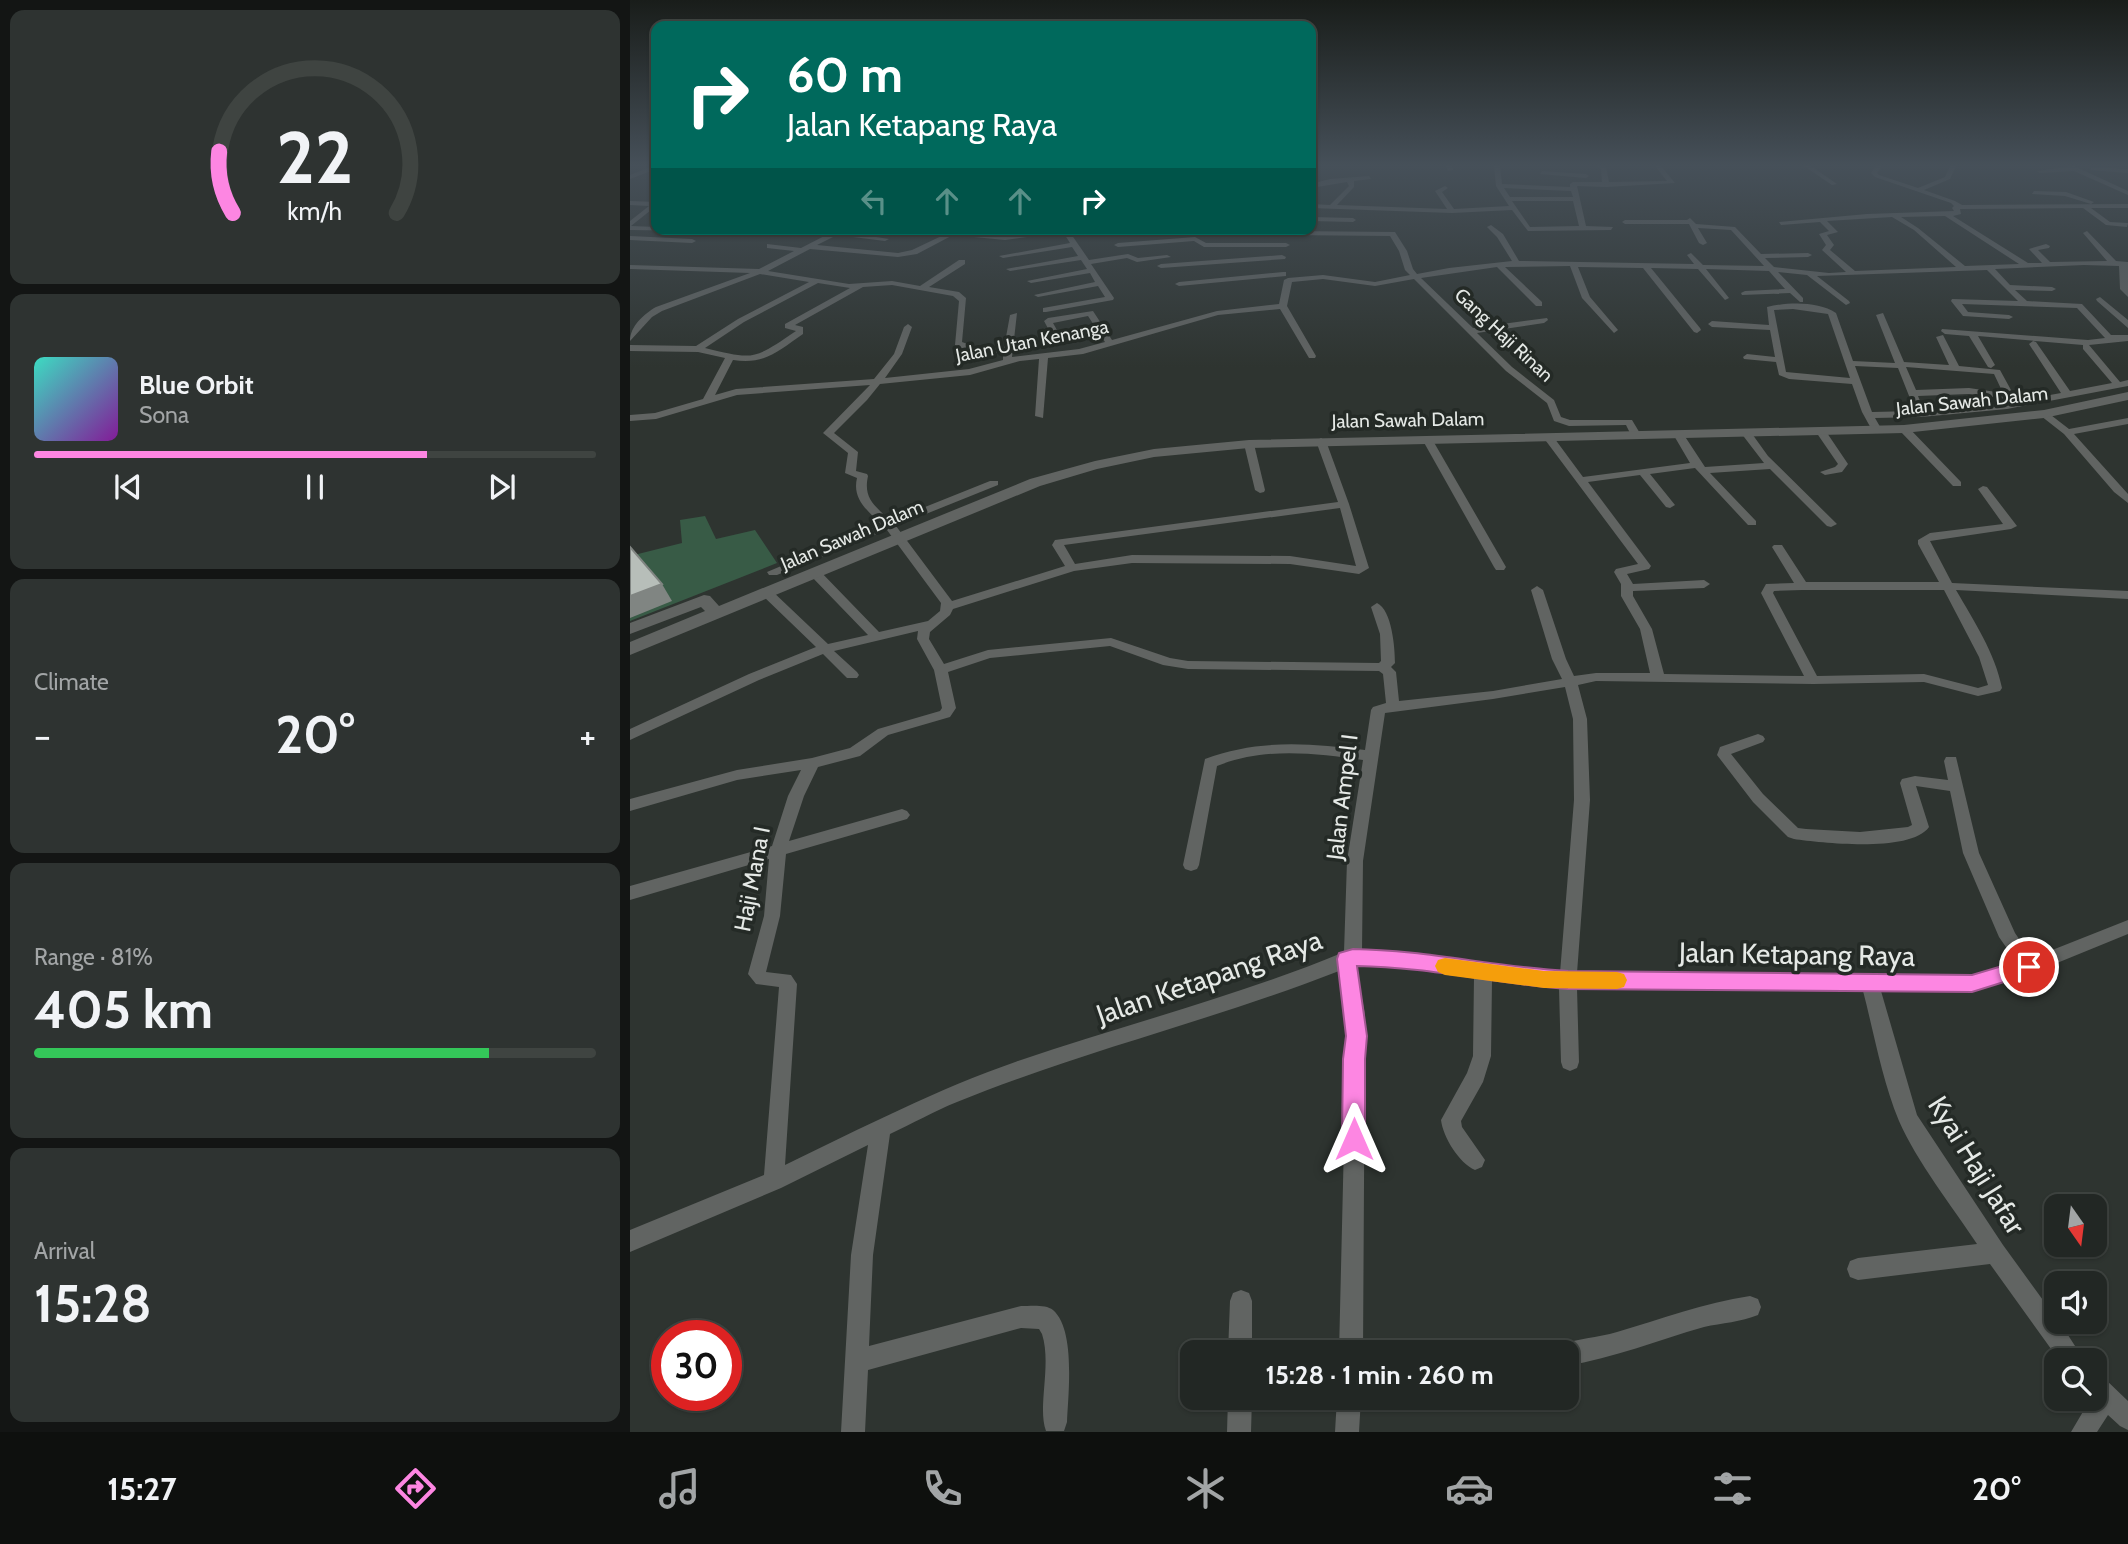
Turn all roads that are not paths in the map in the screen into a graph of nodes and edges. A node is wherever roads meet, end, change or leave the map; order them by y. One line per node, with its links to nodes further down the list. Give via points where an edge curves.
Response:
1 (1364, 233): 56 (street, Gang Haji Rinan, via 1392,234 1409,270)
2 (1496, 233): 22 (street)
3 (1524, 233): 22 (street)
4 (1697, 233): 23 (street)
5 (1737, 233): 33 (street)
6 (1829, 233): 54 (street, via 1823,234 1830,245 1827,251)
7 (1917, 233): 51 (street)
8 (1975, 233): 48 (street)
9 (2087, 233): 39 (street)
10 (833, 235): 29 (street)
11 (860, 235): 18 (street)
12 (874, 235): 18 (street)
13 (948, 235): 29 (street, via 905,255)
14 (984, 235): 15 (street)
15 (1028, 235)
16 (1069, 235): 24 (street)
17 (1288, 235): 26 (street)
18 (870, 237): 20 (street)
19 (630, 238): 21 (street)
20 (885, 239)
21 (692, 241)
22 (1504, 241): 38 (street)
23 (1703, 243)
24 (1075, 244): 32 (street); 37 (street)
25 (1118, 245): 26 (street, via 1195,239 1204,245)
26 (1286, 245): 35 (street)
27 (770, 246): 29 (street)
28 (2046, 246): 45 (street, via 2033,249)
29 (807, 249): 53 (street)
30 (1691, 254): 47 (street)
31 (1808, 255): 33 (street)
32 (1003, 256)
33 (1759, 256): 49 (street)
34 (1167, 257): 37 (street, via 1137,260 1128,256)
35 (1282, 257): 43 (street); 57 (street)
36 (962, 262): 64 (street)
37 (1088, 263): 50 (street); 59 (street); 60 (street)
38 (1517, 263): 40 (street); 41 (street)
39 (2113, 263): 42 (street); 45 (street)
40 (1498, 264): 56 (street); 75 (street)
41 (1573, 264): 44 (street); 86 (street, via 1586,298)
42 (2125, 264): 69 (street)
43 (1161, 266)
44 (1645, 266): 47 (street); 87 (street)
45 (2049, 266): 48 (street)
46 (630, 267): 53 (street)
47 (1698, 267): 49 (street); 70 (street)
48 (2029, 267): 52 (street)
49 (1770, 268): 55 (street); 66 (street)
50 (1010, 269)
51 (1965, 270): 52 (street); 54 (street)
52 (1991, 270): 63 (street)
53 (759, 272): 58 (street); 91 (street, via 659,309)
54 (1853, 274): 55 (street)
55 (1811, 275): 74 (street)
56 (1418, 276): 57 (street, via 1377,287 1324,277); 88 (street, Gang Haji Rinan)
57 (1286, 277): 61 (street); 76 (street)
58 (816, 281): 62 (street); 98 (street, via 715,335)
59 (1031, 281)
60 (1100, 283): 68 (street); 77 (street, via 1110,298)
61 (1179, 284)
62 (862, 285): 64 (street); 99 (street, via 788,326 800,332 761,358)
63 (2008, 287): 65 (street); 73 (street)
64 (922, 288): 100 (street, via 962,297 958,343)
65 (2052, 289)
66 (1792, 291): 67 (street); 72 (street)
67 (1745, 293)
68 (1038, 295)
69 (2128, 295)
70 (1725, 298)
71 (2100, 299): 83 (street)
72 (1800, 300)
73 (2024, 302): 80 (street, via 1955,301 1966,314); 92 (street, via 2079,306)
74 (1846, 303)
75 (1539, 304)
76 (1283, 306): 94 (street, Jalan Utan Kenanga, via 1217,313); 102 (street)
77 (1046, 310)
78 (1014, 315): 100 (street)
79 (1880, 315): 106 (street)
80 (2009, 317)
81 (1544, 320): 88 (street)
82 (1712, 324): 85 (street)
83 (2128, 325)
84 (908, 327): 109 (street, via 898,354)
85 (1774, 328): 104 (street); 105 (street, via 1773,307 1832,313)
86 (1614, 330)
87 (1697, 330)
88 (1471, 331): 125 (street, Gang Haji Rinan, via 1551,402 1557,419)
89 (1054, 332): 94 (street, via 1048,321 1090,313)
90 (1972, 334): 92 (street, via 2099,343); 107 (street, via 1943,334); 108 (street)
91 (630, 338)
92 (2111, 338): 93 (street)
93 (2128, 338)
94 (1110, 344): 101 (street, Jalan Utan Kenanga)
95 (2033, 344): 114 (street)
96 (2086, 347): 112 (street)
97 (630, 348): 98 (street)
98 (698, 349): 99 (street)
99 (730, 356): 116 (street)
100 (1008, 356): 101 (street, Jalan Utan Kenanga); 109 (street, Jalan Utan Kenanga, via 970,372)
101 (1044, 356): 120 (street)
102 (1312, 356)
103 (1747, 358): 104 (street)
104 (1779, 360): 110 (street, via 1785,375)
105 (1849, 363): 106 (street); 110 (street)
106 (1901, 365): 107 (street); 113 (street)
107 (1955, 368): 108 (street)
108 (1994, 368): 117 (street)
109 (877, 381): 116 (street, Jalan Utan Kenanga, via 736,391); 148 (street, via 828,433 853,452 850,472 863,476 863,499)
110 (1855, 381): 123 (street)
111 (2128, 383): 112 (street)
112 (2117, 384): 114 (street)
113 (1913, 393): 117 (street, via 1969,391); 118 (street)
114 (2067, 394): 117 (street)
115 (2128, 396): 119 (street, Jalan Sawah Dalam)
116 (708, 399): 121 (street, Jalan Utan Kenanga, via 656,416)
117 (2012, 401): 118 (street)
118 (1921, 414): 123 (street)
119 (2044, 414): 124 (street, Jalan Sawah Dalam); 127 (street)
120 (1040, 416)
121 (630, 418)
122 (2128, 421): 127 (street)
123 (1873, 423): 124 (street, Jalan Sawah Dalam); 126 (street, Jalan Sawah Dalam)
124 (1904, 429): 140 (street)
125 (1634, 431): 129 (street, Jalan Sawah Dalam); 130 (street, Jalan Sawah Dalam)
126 (1821, 432): 128 (street, Jalan Sawah Dalam); 137 (street, via 1843,464)
127 (2067, 432): 143 (street)
128 (1746, 433): 129 (street, Jalan Sawah Dalam); 134 (street)
129 (1678, 434): 135 (street)
130 (1548, 437): 131 (street, Jalan Sawah Dalam); 138 (street)
131 (1427, 439): 132 (street, Jalan Sawah Dalam); 150 (street)
132 (1321, 441): 133 (street, Jalan Sawah Dalam); 144 (street)
133 (1249, 444): 141 (street); 148 (street, Jalan Sawah Dalam, via 1165,450 1102,461)
134 (1772, 466): 135 (street); 147 (street)
135 (1699, 468): 136 (street); 146 (street)
136 (1643, 472): 138 (street); 145 (street)
137 (1825, 472)
138 (1581, 480): 157 (street, via 1645,566 1620,572)
139 (994, 483): 148 (street)
140 (1957, 484)
141 (1260, 489)
142 (1983, 489): 155 (street, via 2011,526 1926,538 1924,544)
143 (2128, 500)
144 (1344, 504): 151 (street, via 1059,542); 151 (street, via 1363,568 1359,570 1290,560 1167,558)
145 (1670, 505)
146 (1752, 523)
147 (1831, 524)
148 (894, 531): 152 (street); 153 (street, Jalan Sawah Dalam); 162 (street)
149 (1778, 547): 156 (street)
150 (1500, 567)
151 (1072, 568): 162 (street)
152 (773, 572)
153 (814, 572): 159 (street, Jalan Sawah Dalam); 166 (street)
154 (1704, 584): 157 (street)
155 (1944, 585): 156 (street); 160 (street); 174 (street, via 1987,662 1995,688 1978,692 1924,678)
156 (1802, 586): 174 (street, via 1770,587 1767,593)
157 (1627, 588): 172 (street, via 1646,631)
158 (1537, 590): 173 (street)
159 (766, 592): 161 (street, Jalan Sawah Dalam); 168 (street)
160 (2128, 595)
161 (710, 607): 165 (street); 167 (street)
162 (947, 607): 164 (street)
163 (1377, 607): 169 (street, via 1389,644 1388,663)
164 (930, 624): 166 (street); 170 (street, via 923,639)
165 (630, 629)
166 (877, 637): 168 (street)
167 (630, 649)
168 (824, 649): 171 (street); 176 (street)
169 (1382, 667): 170 (street, via 1188,665 1111,642 988,654); 175 (street, via 1389,672)
170 (941, 670): 180 (street, via 948,708 945,714 883,732 855,752)
171 (852, 675)
172 (1658, 677): 173 (street); 174 (street)
173 (1568, 680): 175 (street, via 1493,695); 191 (street, via 1580,719 1582,800)
174 (1813, 680)
175 (1394, 706): 178 (street, Jalan Ampel I, via 1376,713)
176 (630, 735)
177 (1758, 739): 181 (street, via 1724,755 1794,833 1888,837 1912,833 1921,827 1908,783)
178 (1370, 756): 185 (street, via 1267,748 1210,762); 188 (street, Jalan Ampel I, via 1355,861)
179 (1951, 761): 181 (street)
180 (812, 763): 182 (street, via 737,775); 184 (street, Haji Mana I)
181 (1956, 786): 189 (street, via 1971,853 2008,937)
182 (630, 805)
183 (902, 815): 184 (street)
184 (778, 851): 186 (street); 196 (street, Haji Mana I, via 772,916 757,974 788,984)
185 (1191, 865)
186 (630, 893)
187 (2128, 927): 189 (street, Jalan Ketapang Raya)
188 (1350, 958): 190 (street, Jalan Ketapang Raya, via 1392,958); 194 (street, Jalan Ketapang Raya, via 1267,991 983,1082); 203 (street, Jalan Ampel I, via 1357,1036)
189 (2029, 967): 192 (street, Jalan Ketapang Raya, via 1972,984)
190 (1483, 972): 191 (street, Jalan Ketapang Raya); 195 (street, via 1482,1056 1451,1120 1452,1130)
191 (1568, 980): 192 (street, Jalan Ketapang Raya); 193 (street)
192 (1870, 983): 198 (street, Kyai Haji Jafar, via 1908,1118)
193 (1570, 1062)
194 (881, 1128): 196 (street, Jalan Ketapang Raya); 206 (street, via 862,1255)
195 (1475, 1160)
196 (774, 1181): 197 (street, Jalan Ketapang Raya)
197 (630, 1241)
198 (1995, 1253): 199 (street); 204 (street, Kyai Haji Jafar)
199 (1858, 1269)
200 (1241, 1301): 202 (street)
201 (1750, 1307): 205 (street, via 1723,1310)
202 (1240, 1340)
203 (1351, 1340)
204 (2064, 1348)
205 (1579, 1351)
206 (856, 1361): 212 (street, via 1021,1317 1045,1318 1054,1329); 213 (street)
207 (2107, 1398): 211 (street)
208 (1240, 1410): 214 (street)
209 (1348, 1410): 215 (street)
210 (2092, 1411): 216 (street)
211 (2128, 1418)
212 (1055, 1422)
213 (853, 1432)
214 (1239, 1432)
215 (1347, 1432)
216 (2083, 1432)

